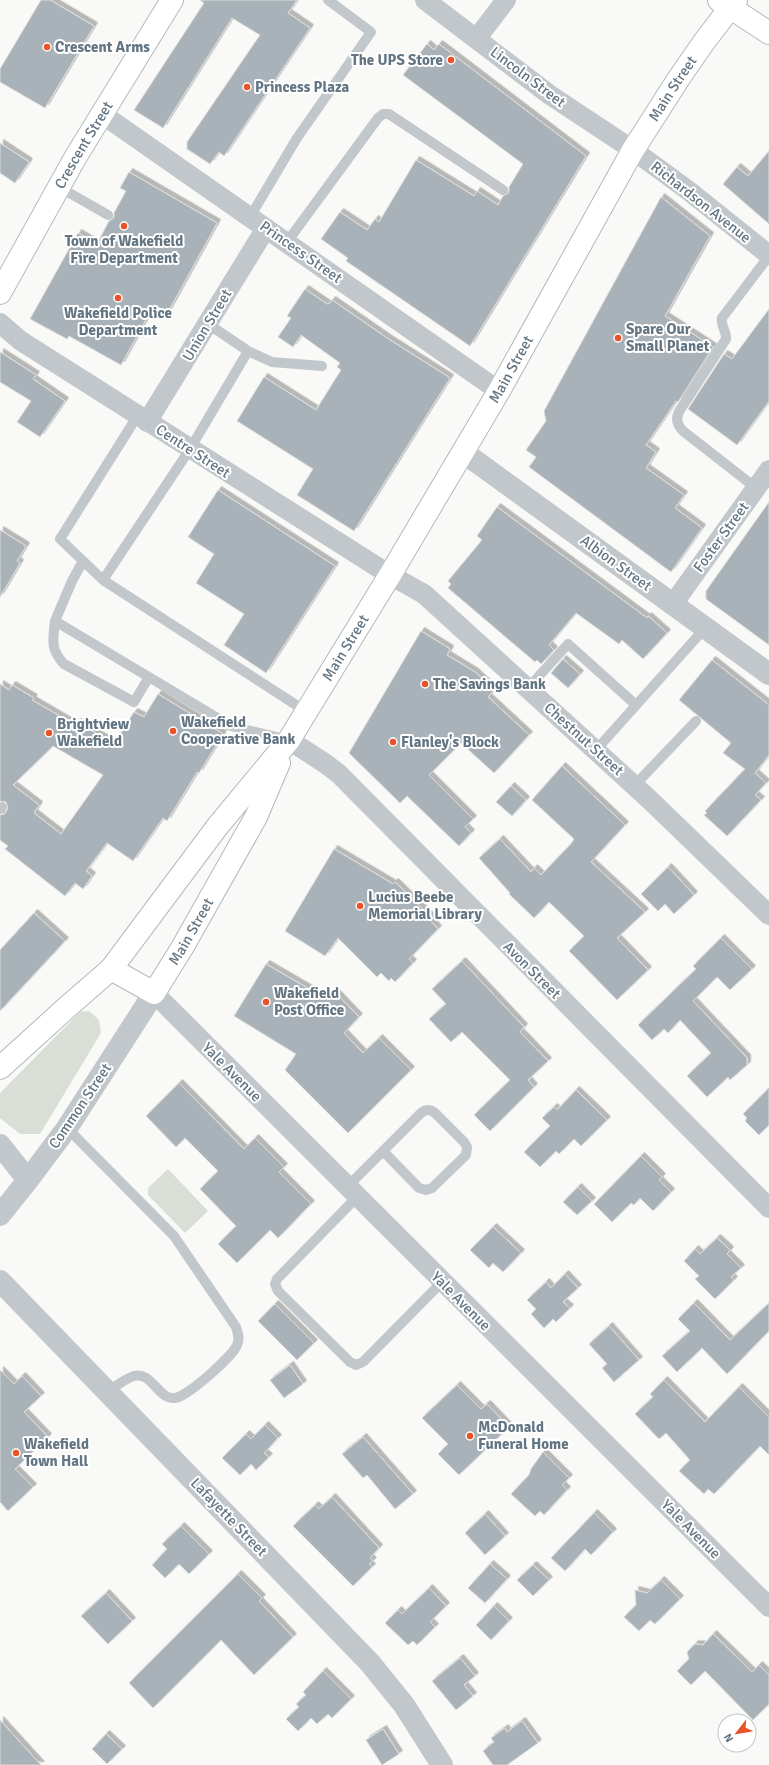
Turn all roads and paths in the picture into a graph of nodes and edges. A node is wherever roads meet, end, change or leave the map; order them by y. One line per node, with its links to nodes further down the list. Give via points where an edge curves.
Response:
1 (172, 0): 8 (main road, Crescent Street)
2 (328, 0): 13 (lane, via 371,32 297,138)
3 (425, 0): 7 (street, Lincoln Street)
4 (506, 0): 7 (street)
5 (728, 2): 6 (main road); 9 (main road, Main Street)
6 (769, 33)
7 (477, 38): 9 (street, Lincoln Street, via 568,107)
8 (102, 114): 10 (main road, Crescent Street); 13 (street, Princess Street)
9 (633, 150): 15 (street, Richardson Avenue, via 689,191); 21 (main road, Main Street)
10 (59, 187): 12 (lane); 16 (main road, Crescent Street)
11 (503, 190): 14 (lane, via 389,114 384,114 378,118)
12 (108, 216)
13 (258, 222): 14 (street, Princess Street); 18 (street, Union Street)
14 (287, 242): 21 (street, Princess Street)
15 (769, 256): 26 (lane, via 722,318 721,324 726,339 677,418 683,431)
16 (0, 293)
17 (0, 323): 22 (street, Centre Street, via 21,341)
18 (208, 324): 19 (lane); 22 (street, Union Street)
19 (248, 351): 20 (lane, via 272,362); 23 (lane)
20 (322, 366)
21 (499, 391): 24 (main road, Main Street)
22 (142, 418): 23 (street, Centre Street); 27 (lane, via 60,539)
23 (190, 449): 28 (street, Centre Street); 29 (lane)
24 (463, 452): 28 (main road, Main Street); 30 (street, Albion Street)
25 (769, 470): 26 (street, Foster Street)
26 (756, 488): 30 (street, Foster Street)
27 (83, 561): 29 (lane); 31 (lane)
28 (390, 575): 35 (street, Chestnut Street, via 424,594); 37 (main road, Main Street)
29 (103, 580): 37 (lane)
30 (672, 604): 32 (street, Albion Street)
31 (55, 621): 34 (lane); 34 (lane, via 52,644 56,656 64,664 134,702)
32 (706, 628): 33 (street, Albion Street); 36 (lane)
33 (769, 674)
34 (149, 677): 39 (lane, via 231,726)
35 (528, 688): 36 (lane, via 568,644); 40 (street, Chestnut Street)
36 (636, 705): 40 (lane)
37 (307, 712): 39 (main road, Main Street)
38 (696, 721): 41 (lane)
39 (289, 740): 43 (main road, Main Street, via 217,827); 44 (main road, Main Street, via 256,817); 51 (street, Avon Street, via 339,774)
40 (596, 750): 41 (street, Chestnut Street)
41 (634, 786): 42 (street, Chestnut Street)
42 (769, 915)
43 (111, 970): 44 (main road); 45 (main road, Main Street)
44 (154, 993): 46 (street, Common Street); 50 (street, Yale Avenue)
45 (0, 1068)
46 (67, 1128): 49 (street, Common Street); 55 (lane, via 174,1236 236,1327 239,1336 238,1345 233,1352 198,1385 179,1398 164,1396 147,1379 137,1376 124,1380)
47 (0, 1145): 49 (street)
48 (383, 1151): 48 (lane, via 419,1188 426,1190 432,1188 464,1156 467,1147 435,1113 428,1110 421,1113); 50 (lane)
49 (28, 1180): 52 (street, Common Street)
50 (352, 1192): 54 (street, Yale Avenue); 54 (lane, via 277,1278 276,1288 289,1302 356,1365 363,1362)
51 (769, 1208)
52 (0, 1215)
53 (0, 1281): 55 (street, Lafayette Street)
54 (442, 1282): 56 (street, Yale Avenue)
55 (108, 1392): 57 (street, Lafayette Street, via 370,1663 404,1705)
56 (769, 1607)
57 (442, 1765)

